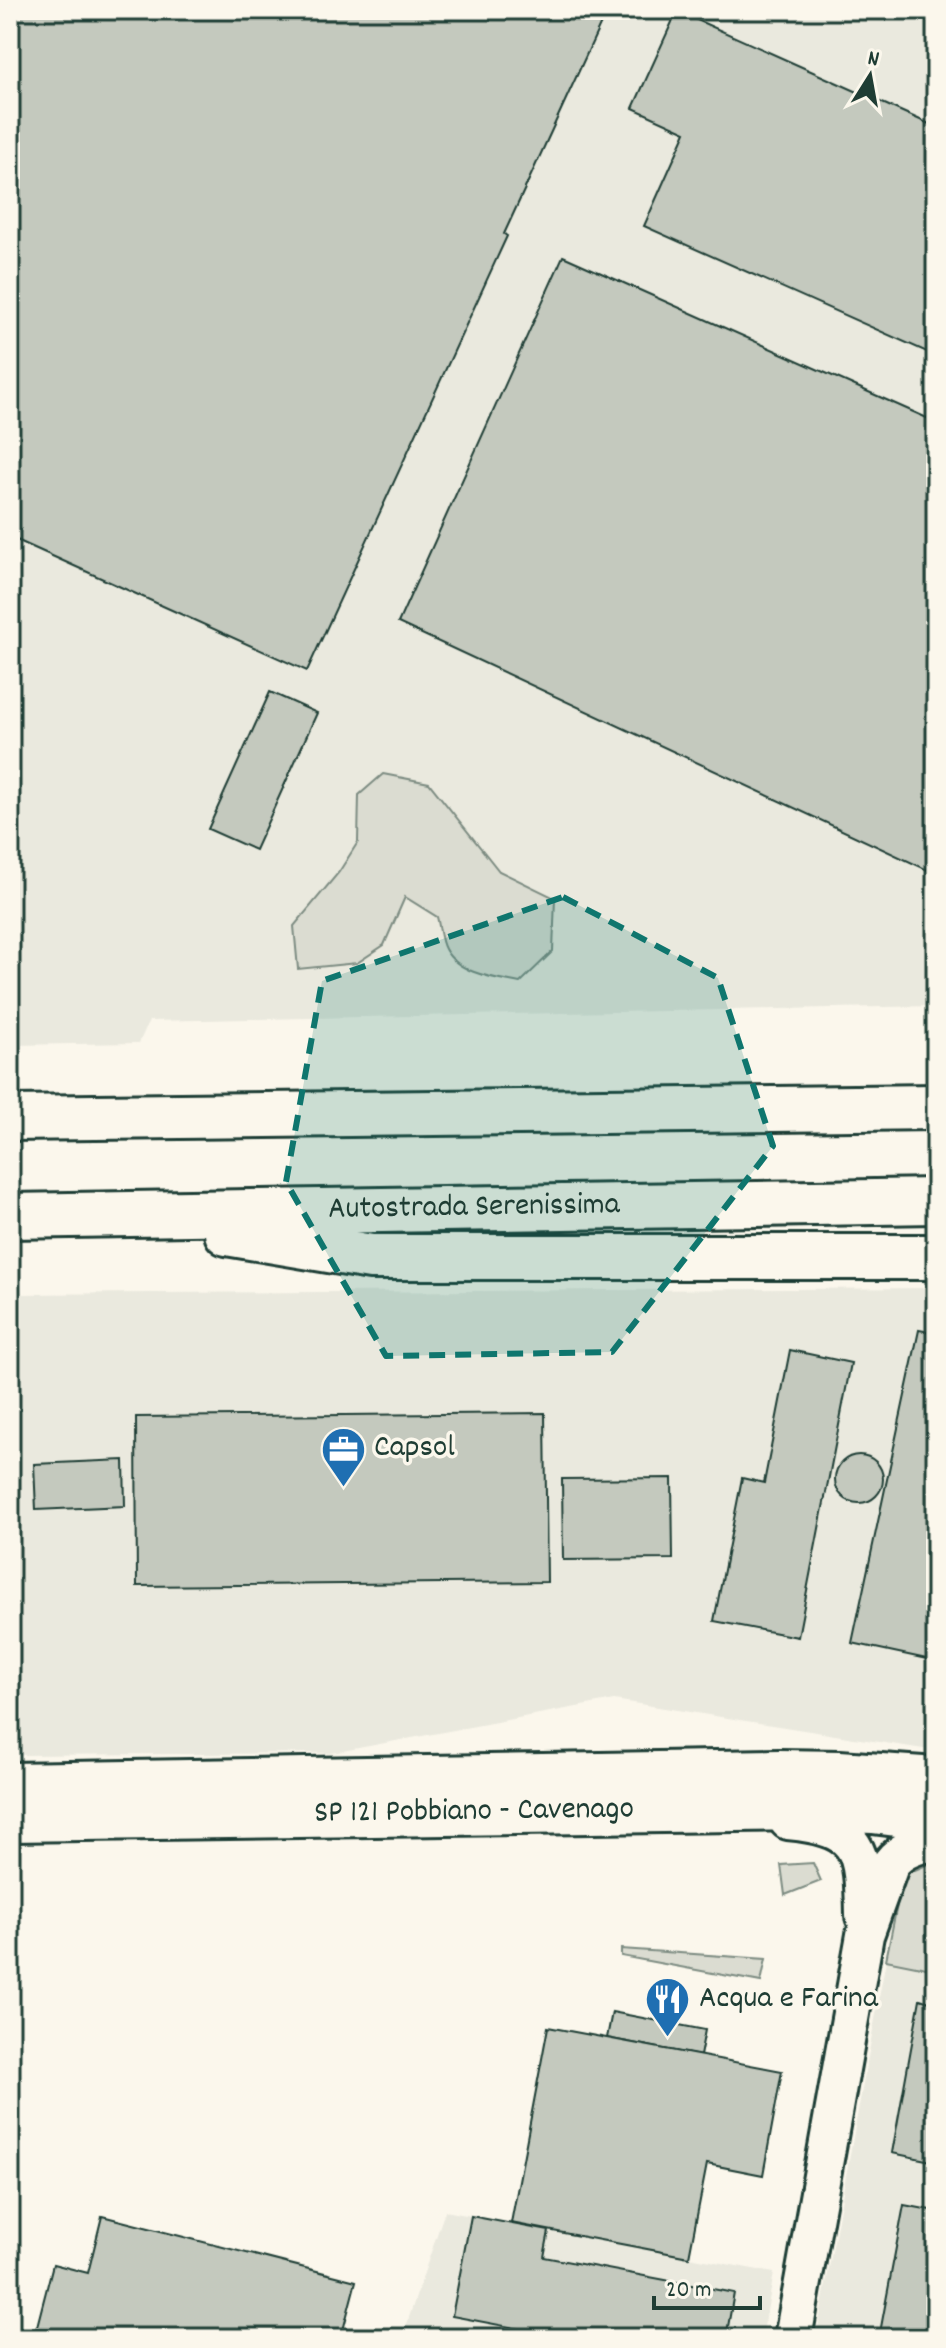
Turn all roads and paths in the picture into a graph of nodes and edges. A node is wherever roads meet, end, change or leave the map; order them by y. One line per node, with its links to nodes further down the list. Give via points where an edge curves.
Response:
1 (936, 1079): 3 (main road)
2 (936, 1107): 3 (main road)
3 (740, 1110): 4 (main road)
4 (10, 1118)
5 (936, 1201): 6 (main road, Autostrada Serenissima)
6 (114, 1215): 7 (main road, Autostrada Serenissima); 8 (main road, via 371,1257)
7 (10, 1216)
8 (936, 1257)
9 (936, 1780): 10 (main road, SP 121 Pobbiano - Cavenago, via 779,1772)
10 (10, 1785)
11 (679, 1808): 12 (main road, SP 121 Pobbiano - Cavenago); 13 (main road, SP 121 Pobbiano - Cavenago, via 824,1809); 15 (street, via 807,1824 846,1837 860,1860)
12 (10, 1819)
13 (936, 1819)
14 (936, 1842): 15 (street, via 912,1847 891,1863)
15 (865, 1935): 16 (street)
16 (793, 2338)

